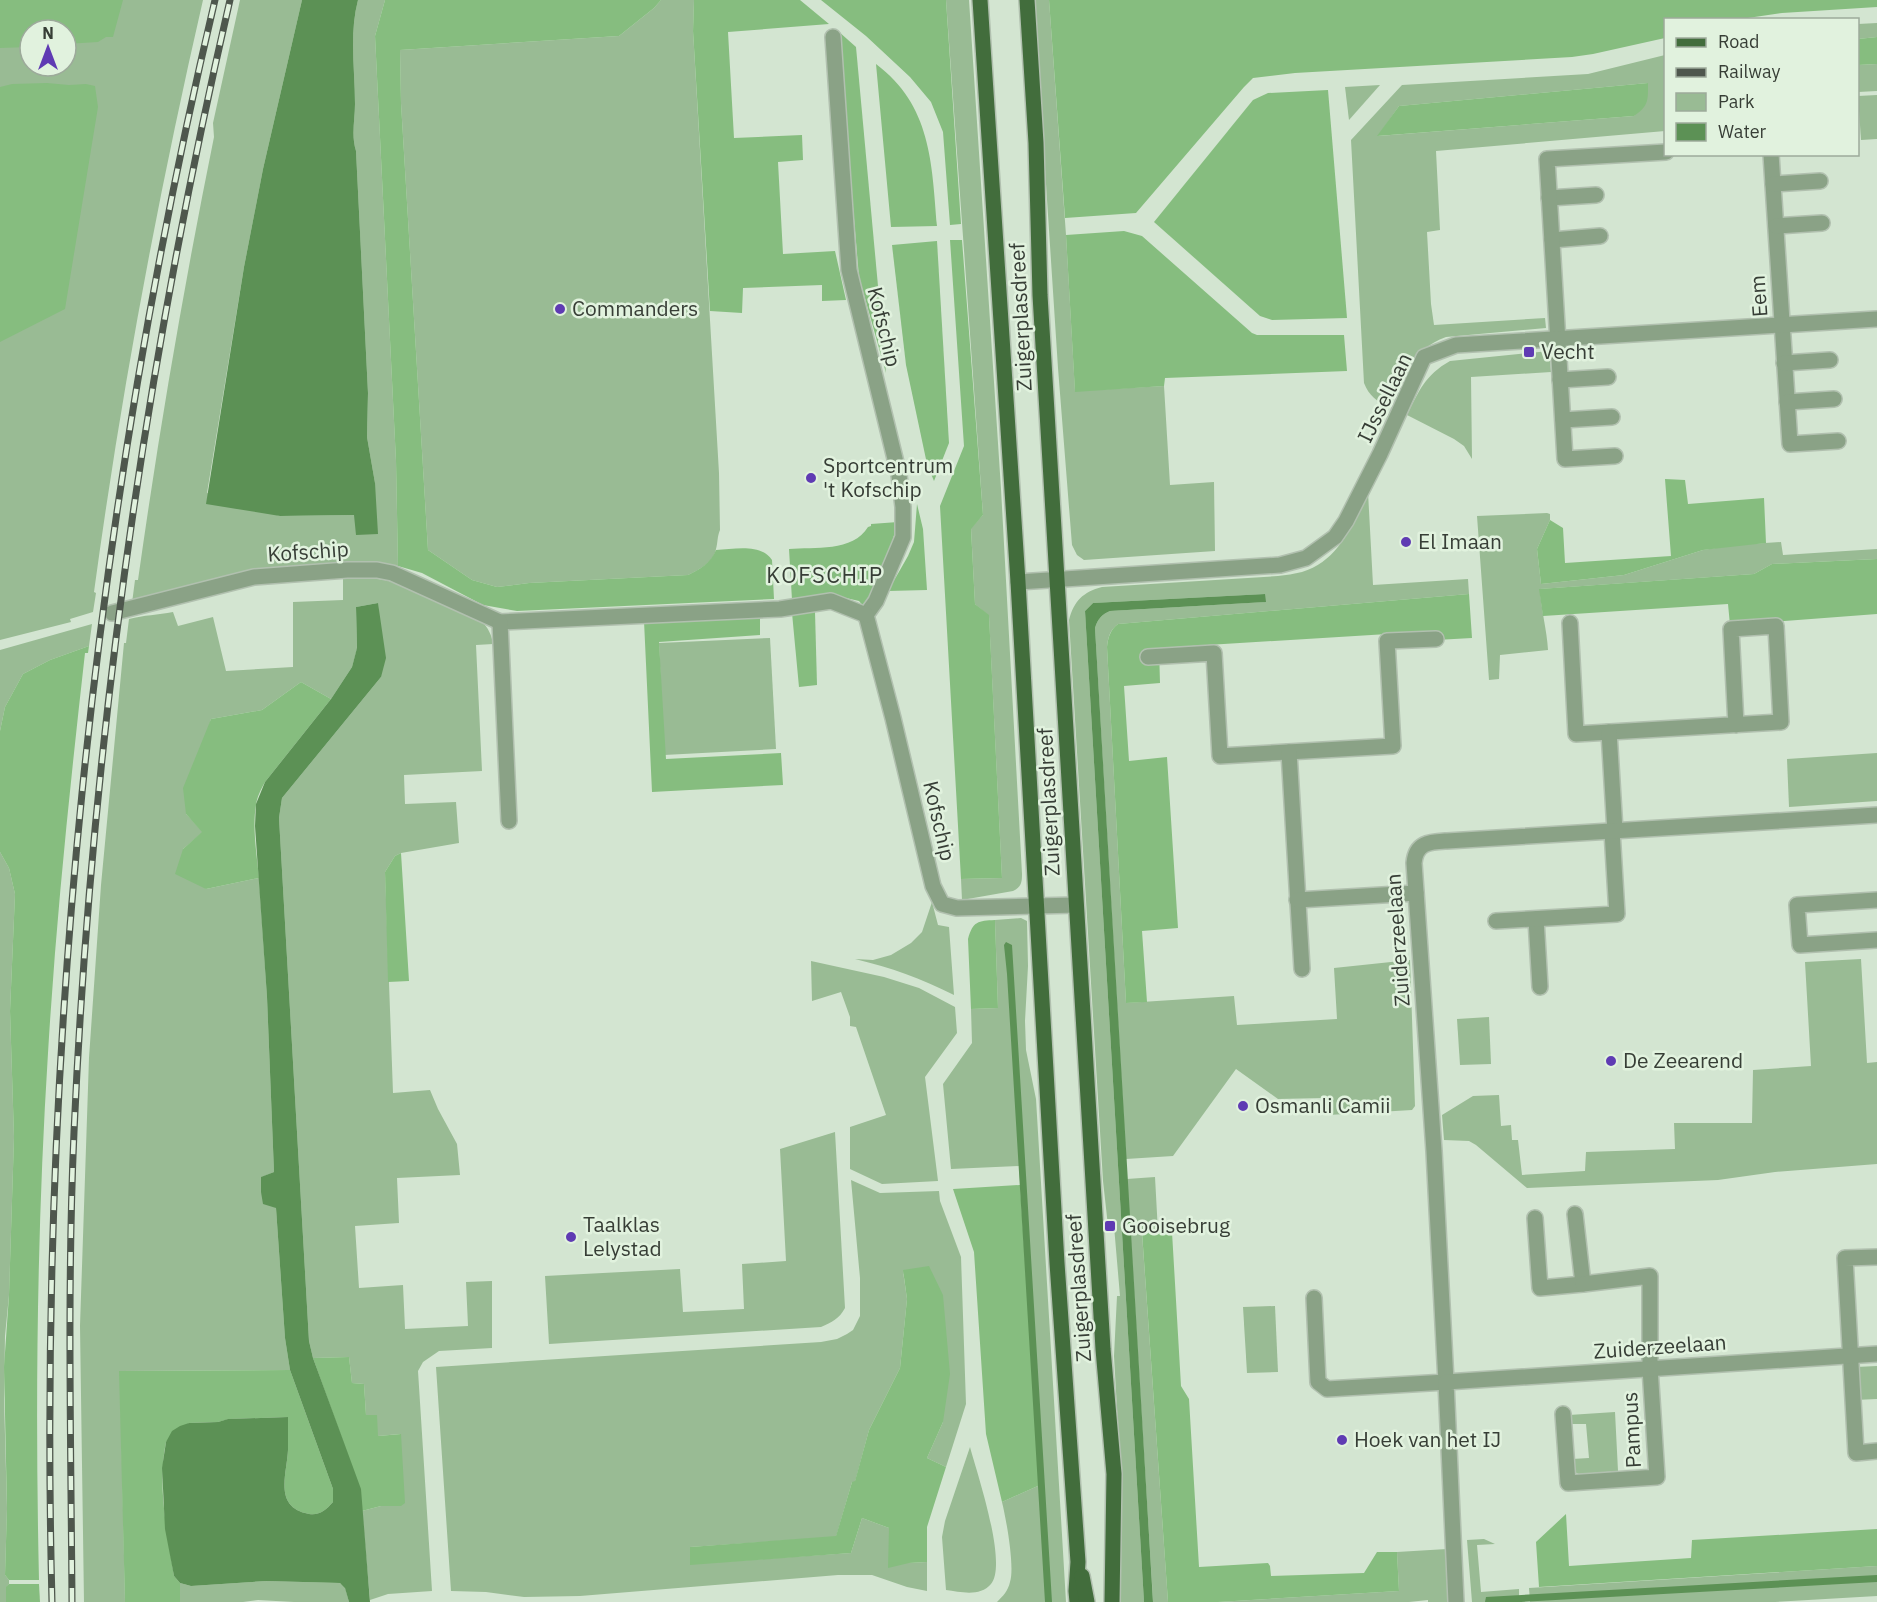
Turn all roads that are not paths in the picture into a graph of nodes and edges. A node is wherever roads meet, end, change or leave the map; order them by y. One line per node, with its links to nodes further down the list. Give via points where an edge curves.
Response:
1 (980, 0): 28 (main road, Zuigerplasdreef)
2 (1027, 0): 27 (main road, Zuigerplasdreef)
3 (834, 37): 30 (street, Kofschip, via 849,270 899,475 903,507 903,537 876,601)
4 (1664, 152): 9 (street, via 1547,159)
5 (1771, 156): 7 (street, Eem)
6 (1820, 181): 7 (street)
7 (1773, 184): 11 (street, Eem)
8 (1596, 195): 9 (street)
9 (1549, 198): 13 (street)
10 (1822, 223): 11 (street)
11 (1776, 226): 15 (street, Eem)
12 (1600, 236): 13 (street)
13 (1552, 240): 16 (street)
14 (1877, 319): 15 (street, IJssellaan)
15 (1782, 325): 16 (street, IJssellaan); 18 (street, Eem)
16 (1558, 339): 20 (street); 27 (street, IJssellaan, via 1456,345 1424,357 1346,521 1335,537 1306,558 1280,565)
17 (1830, 360): 18 (street)
18 (1784, 363): 22 (street, Eem)
19 (1608, 377): 20 (street)
20 (1560, 380): 24 (street)
21 (1834, 399): 22 (street)
22 (1787, 402): 25 (street, Eem, via 1790,444)
23 (1612, 417): 24 (street)
24 (1563, 420): 26 (street, via 1565,459)
25 (1838, 441)
26 (1615, 456)
27 (1057, 580): 28 (street, IJssellaan); 44 (main road, Zuigerplasdreef)
28 (1018, 582): 45 (main road, Zuigerplasdreef)
29 (112, 613): 31 (street, Kofschip, via 254,577 377,570 392,573)
30 (866, 615): 31 (street, Kofschip, via 831,601 780,609); 45 (street, Kofschip, via 933,886 942,904 957,908)
31 (500, 622): 39 (street)
32 (1570, 623): 36 (street, via 1576,734)
33 (1436, 639): 37 (street, via 1387,641 1393,746)
34 (1148, 657): 37 (street, via 1214,653 1220,756)
35 (1736, 725): 35 (street, via 1731,629 1776,626 1782,723); 36 (street)
36 (1609, 732): 40 (street)
37 (1289, 752): 42 (street)
38 (1877, 815): 40 (street, Zuiderzeelaan)
39 (509, 820)
40 (1613, 831): 41 (street, Zuiderzeelaan, via 1432,842 1415,853); 46 (street, via 1617,914)
41 (1416, 893): 42 (street); 59 (street, Zuiderzeelaan)
42 (1297, 900): 49 (street)
43 (1877, 900): 48 (street, via 1797,905 1800,945)
44 (1076, 905): 45 (street, Kofschip); 65 (main road, Zuigerplasdreef, via 1114,1474)
45 (1036, 907): 62 (main road, Zuigerplasdreef)
46 (1536, 919): 47 (street); 50 (street)
47 (1497, 921)
48 (1877, 940)
49 (1302, 969)
50 (1540, 987)
51 (1575, 1214): 54 (street)
52 (1534, 1218): 54 (street, via 1540,1287)
53 (1877, 1257): 57 (street, via 1845,1258)
54 (1582, 1284): 58 (street, via 1650,1276)
55 (1314, 1298): 59 (street, via 1318,1382 1327,1389)
56 (1877, 1354): 57 (street, Zuiderzeelaan)
57 (1851, 1355): 58 (street, Zuiderzeelaan); 61 (street, via 1856,1453)
58 (1650, 1368): 59 (street, Zuiderzeelaan); 60 (street, Pampus, via 1657,1477 1568,1483)
59 (1446, 1382): 66 (street, Zuiderzeelaan)
60 (1563, 1414)
61 (1877, 1451)
62 (1078, 1562): 63 (main road, Zuigerplasdreef); 64 (main road, Zuigerplasdreef)
63 (1077, 1602)
64 (1087, 1602)
65 (1112, 1602)
66 (1456, 1602)

